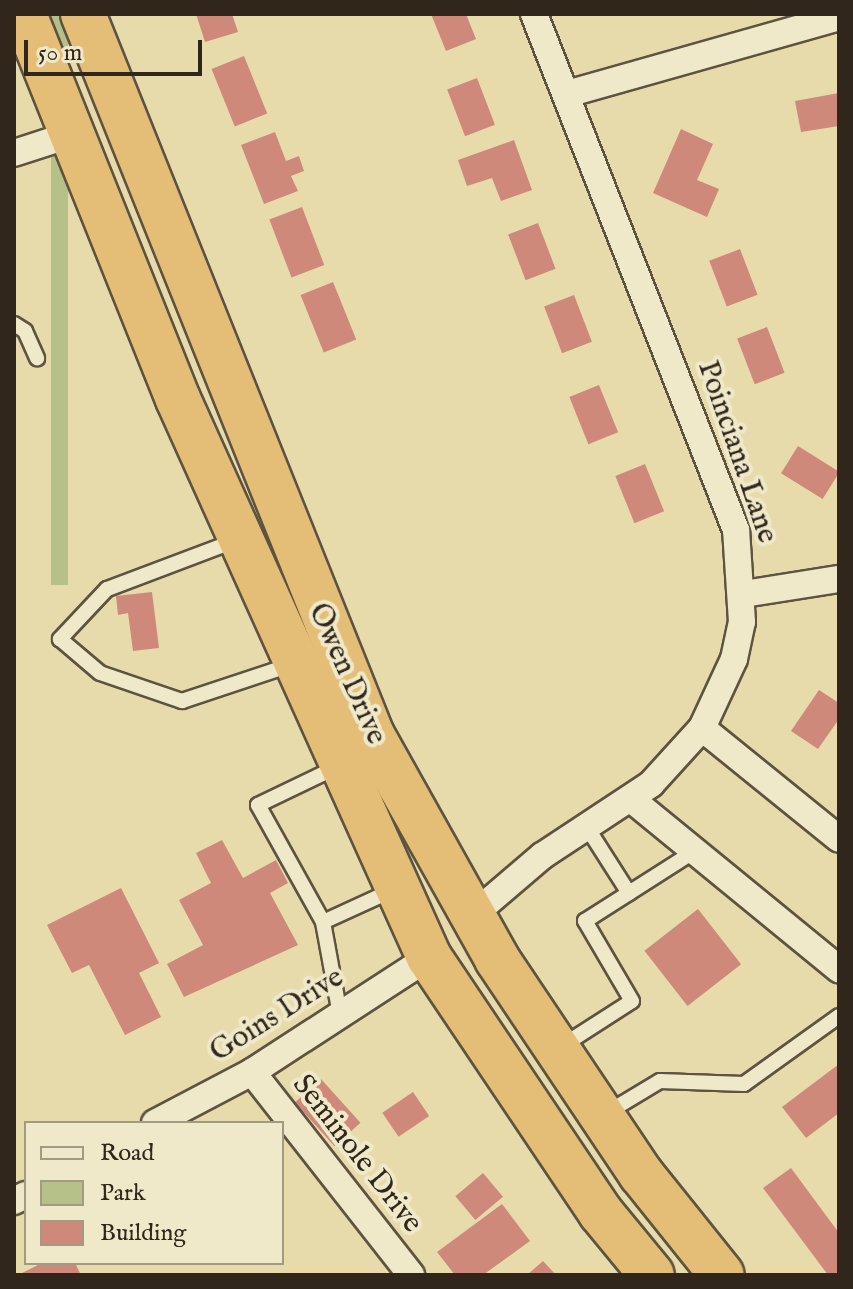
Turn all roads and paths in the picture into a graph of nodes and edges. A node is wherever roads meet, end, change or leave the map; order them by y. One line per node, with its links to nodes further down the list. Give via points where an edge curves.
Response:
1 (24, 14): 6 (highway, Owen Drive)
2 (83, 14): 22 (highway, Owen Drive, via 372,735)
3 (534, 14): 5 (street, Poinciana Lane)
4 (839, 17): 5 (street)
5 (567, 94): 12 (street, Poinciana Lane, via 736,530)
6 (73, 134): 7 (street); 10 (highway, Owen Drive)
7 (14, 153)
8 (14, 324): 9 (lane, via 25,331)
9 (37, 358)
10 (241, 538): 13 (highway, Owen Drive); 13 (lane, via 107,589 60,639 100,673 182,701)
11 (839, 579): 12 (street)
12 (744, 594): 14 (street, Poinciana Lane, via 734,659)
13 (304, 678): 15 (highway, Owen Drive); 22 (highway, via 340,709 431,891 448,912)
14 (702, 728): 16 (street, Poinciana Lane); 18 (street)
15 (343, 764): 20 (highway, Owen Drive); 23 (lane, via 258,805)
16 (631, 799): 17 (street, Poinciana Lane); 19 (street)
17 (588, 829): 21 (lane); 22 (street, Poinciana Lane, via 542,856)
18 (837, 836)
19 (695, 851): 21 (lane); 25 (street)
20 (398, 887): 23 (lane); 24 (highway, Owen Drive)
21 (629, 893): 28 (lane, via 585,921 632,1001)
22 (473, 915): 28 (highway, Owen Drive)
23 (323, 922): 26 (lane)
24 (429, 957): 26 (street, Goins Drive); 32 (highway, via 460,949 589,1142); 34 (highway, Owen Drive, via 601,1213)
25 (839, 969)
26 (340, 1015): 29 (street, Goins Drive)
27 (839, 1016): 30 (lane, via 744,1084 660,1081)
28 (556, 1049): 30 (highway, Owen Drive)
29 (252, 1072): 31 (street, Goins Drive); 33 (street, Seminole Drive)
30 (602, 1116): 32 (highway, Owen Drive)
31 (159, 1121)
32 (637, 1168): 35 (highway, Owen Drive)
33 (411, 1275)
34 (652, 1275)
35 (722, 1275)

